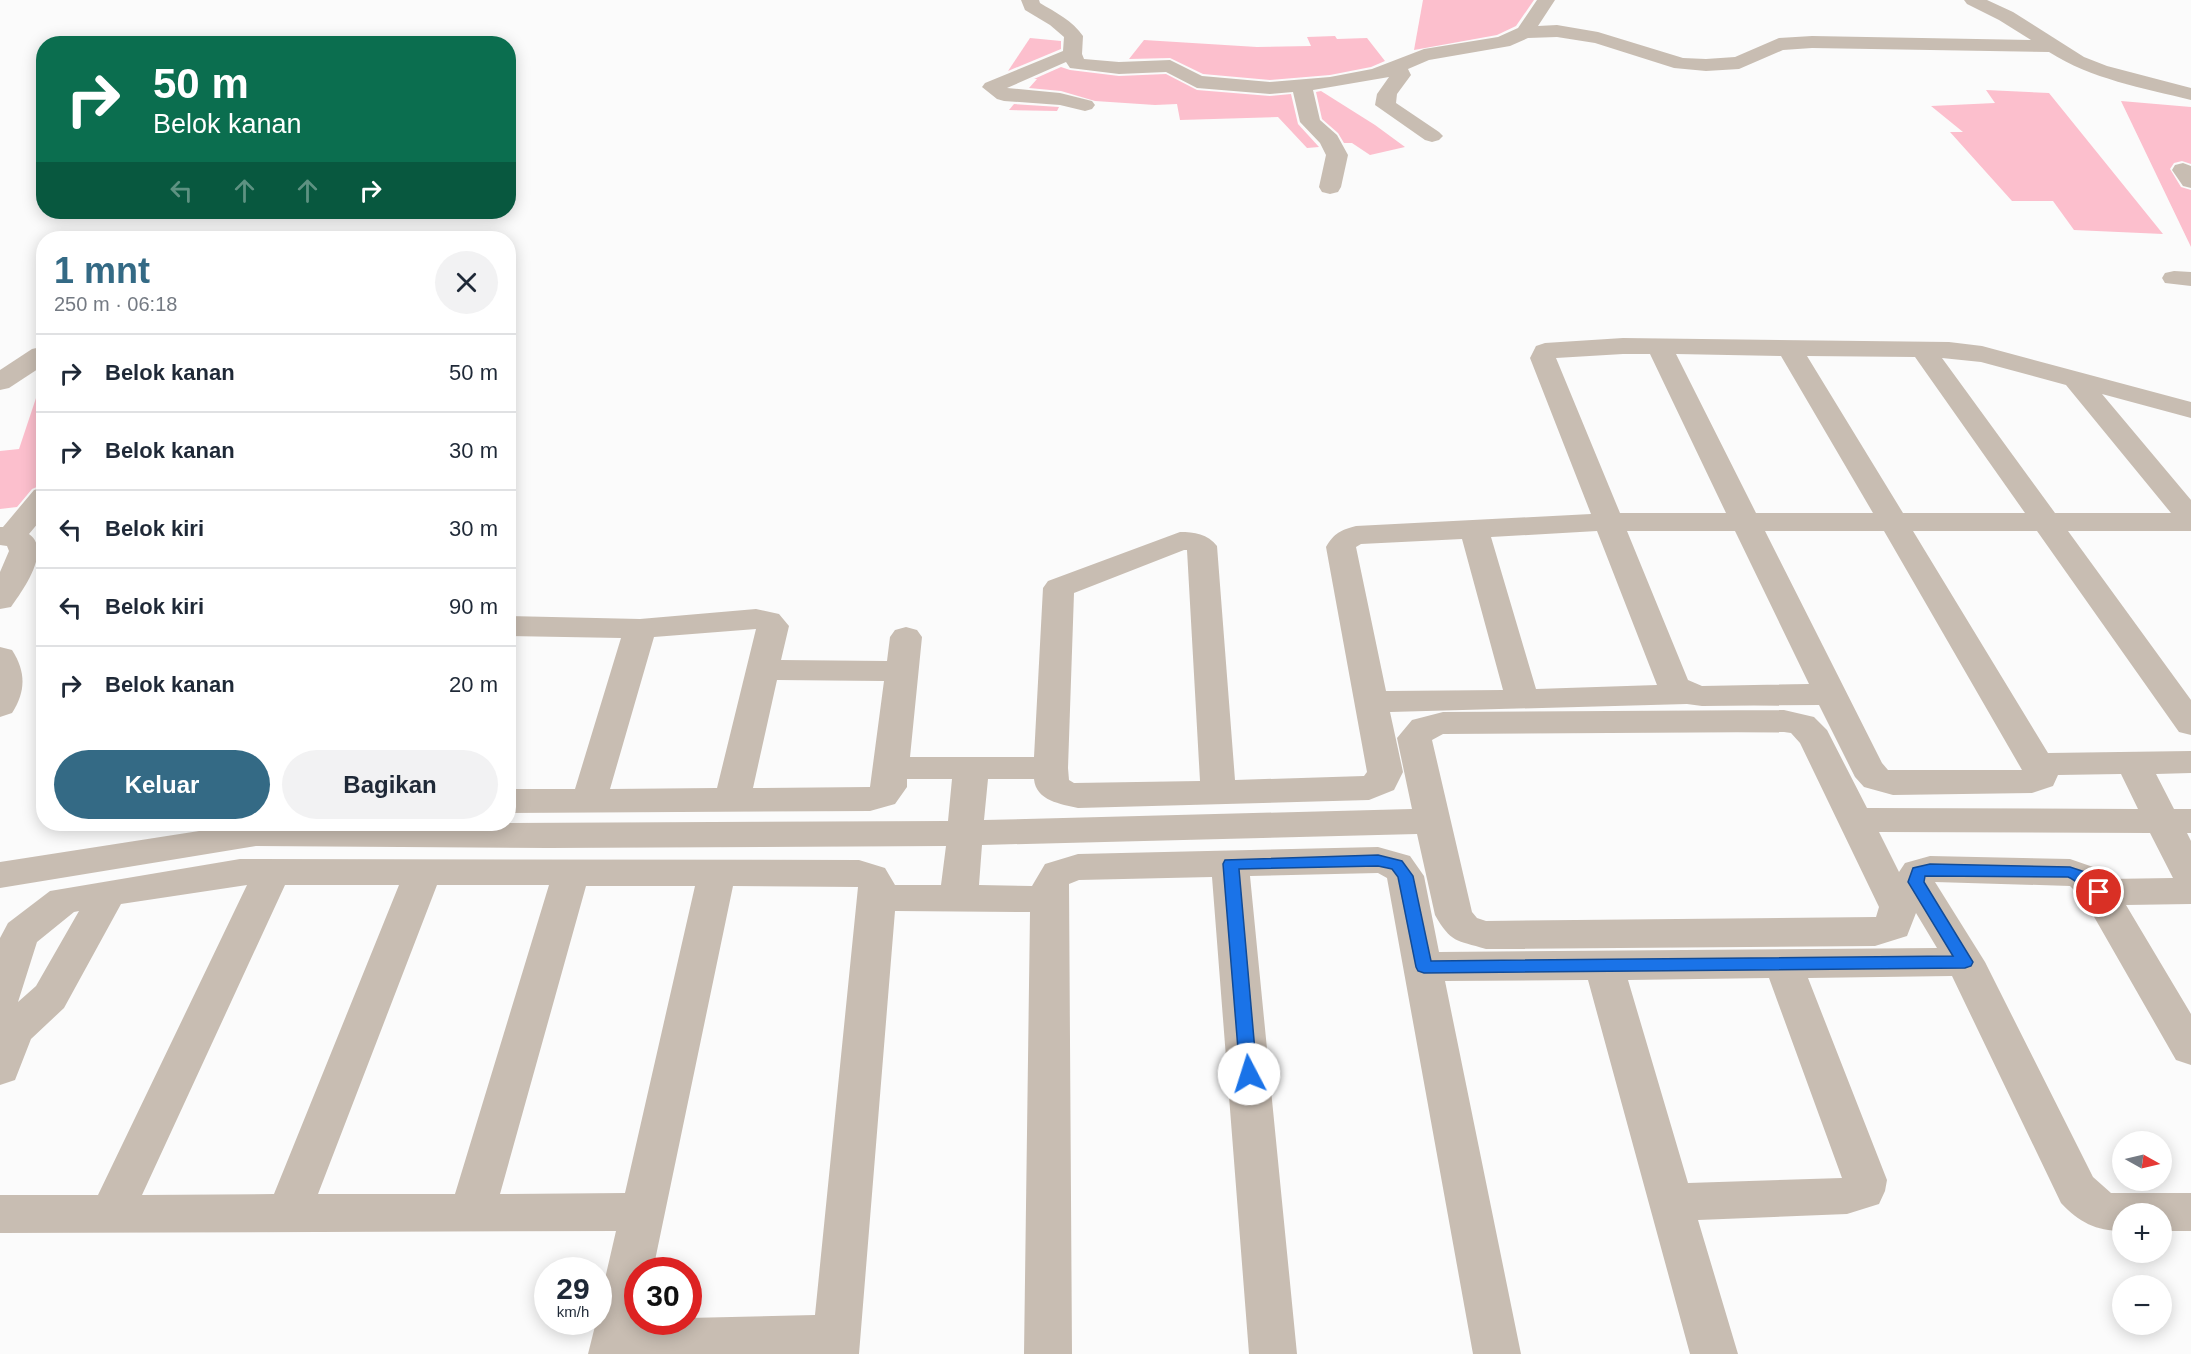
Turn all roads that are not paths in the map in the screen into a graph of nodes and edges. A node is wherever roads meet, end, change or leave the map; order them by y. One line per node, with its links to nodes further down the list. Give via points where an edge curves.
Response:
1 (1030, 0): 6 (street, via 1031,6 1069,30 1075,41)
2 (1546, 0): 4 (street)
3 (1973, 0): 5 (street)
4 (1525, 32): 5 (street, via 1557,31 1598,38 1681,64 1706,65 1739,63 1779,44 1812,42); 7 (street, via 1482,47 1424,55)
5 (2054, 46): 9 (street, via 2100,70)
6 (1072, 54): 8 (street, via 1077,64 1119,68 1170,66 1197,82 1270,88); 10 (street, via 1054,58 992,87 1004,95)
7 (1385, 71): 8 (street); 11 (street, via 1401,75 1387,94 1385,105)
8 (1302, 85): 12 (street, via 1310,122 1337,154)
9 (2191, 94)
10 (1085, 105)
11 (1432, 136)
12 (1330, 187)
13 (1659, 346): 14 (street); 22 (street, via 1545,351 1543,358); 23 (street)
14 (1789, 348): 15 (street); 24 (street)
15 (1923, 350): 17 (street, via 1982,354); 25 (street)
16 (36, 358): 18 (street)
17 (2075, 379): 19 (street); 21 (street)
18 (0, 382)
19 (2191, 410)
20 (36, 504): 27 (street)
21 (2191, 520): 25 (street)
22 (1609, 522): 23 (street); 26 (street); 35 (street, via 1674,686)
23 (1745, 522): 24 (street); 36 (street)
24 (1893, 522): 25 (street); 42 (street)
25 (2046, 522): 40 (street)
26 (1474, 529): 37 (street); 38 (street, via 1356,536 1345,540 1341,547)
27 (6, 536): 28 (street, via 20,540 25,558)
28 (0, 600)
29 (516, 629): 30 (street)
30 (640, 629): 33 (street, via 768,621 773,626); 50 (street)
31 (906, 637): 34 (street)
32 (0, 657): 39 (street, via 8,686)
33 (763, 670): 34 (street); 48 (street)
34 (902, 671): 44 (street)
35 (1687, 694): 36 (street); 37 (street)
36 (1830, 694): 42 (street, via 1867,769 1876,779 1893,783 2032,781 2041,778)
37 (1523, 700): 38 (street)
38 (1371, 702): 47 (street, via 1385,772 1382,782 1369,788)
39 (0, 706)
40 (2191, 724)
41 (2191, 762): 43 (street)
42 (2038, 764): 43 (street)
43 (2133, 764): 52 (street)
44 (891, 768): 46 (street); 48 (street, via 889,787 882,796 870,799)
45 (1051, 768): 46 (street); 47 (street, via 1052,784 1062,792 1078,796); 47 (street, via 1059,588 1180,541 1192,541 1202,546)
46 (971, 769): 54 (street)
47 (1218, 792)
48 (732, 800): 50 (street)
49 (516, 801): 50 (street)
50 (589, 801)
51 (1856, 820): 52 (street); 53 (street, via 1815,738 1802,725 1772,721 1443,723 1424,728 1414,738); 53 (street, via 1898,907 1893,926 1875,932 1486,935 1463,928 1454,915)
52 (2177, 820): 61 (street)
53 (1432, 821): 54 (street)
54 (965, 833): 60 (street, via 256,834); 66 (street)
55 (1230, 864): 67 (street, via 1078,867 1058,873 1051,882); 71 (street, via 1378,860 1397,865 1405,876); 85 (street)
56 (272, 872): 57 (street); 64 (street, via 240,872); 81 (street)
57 (423, 872): 58 (street); 78 (street)
58 (571, 873): 59 (street); 79 (street)
59 (717, 873): 65 (street, via 859,873 872,877); 76 (street)
60 (0, 875)
61 (2191, 876)
62 (2191, 891): 63 (street)
63 (2099, 892): 68 (street, via 2083,877 2070,872 1918,872 1916,882); 73 (street)
64 (108, 893): 72 (street, via 50,997); 72 (street, via 63,900 22,933 15,947)
65 (877, 898): 66 (street); 82 (street)
66 (959, 898): 67 (street)
67 (1049, 899): 84 (street)
68 (1965, 962): 69 (street); 77 (street, via 2077,1190 2091,1205 2109,1212)
69 (1783, 964): 70 (street); 75 (street, via 1865,1179 1863,1191 1847,1196)
70 (1604, 966): 71 (street); 75 (street)
71 (1424, 967): 86 (street)
72 (4, 1014): 74 (street)
73 (2191, 1049)
74 (0, 1069)
75 (1671, 1202): 87 (street)
76 (644, 1212): 79 (street); 83 (street)
77 (2191, 1212)
78 (289, 1213): 79 (street); 81 (street)
79 (472, 1213)
80 (0, 1214): 81 (street)
81 (111, 1214)
82 (836, 1345): 83 (street)
83 (614, 1348)
84 (1048, 1354)
85 (1273, 1354)
86 (1497, 1354)
87 (1713, 1354)

